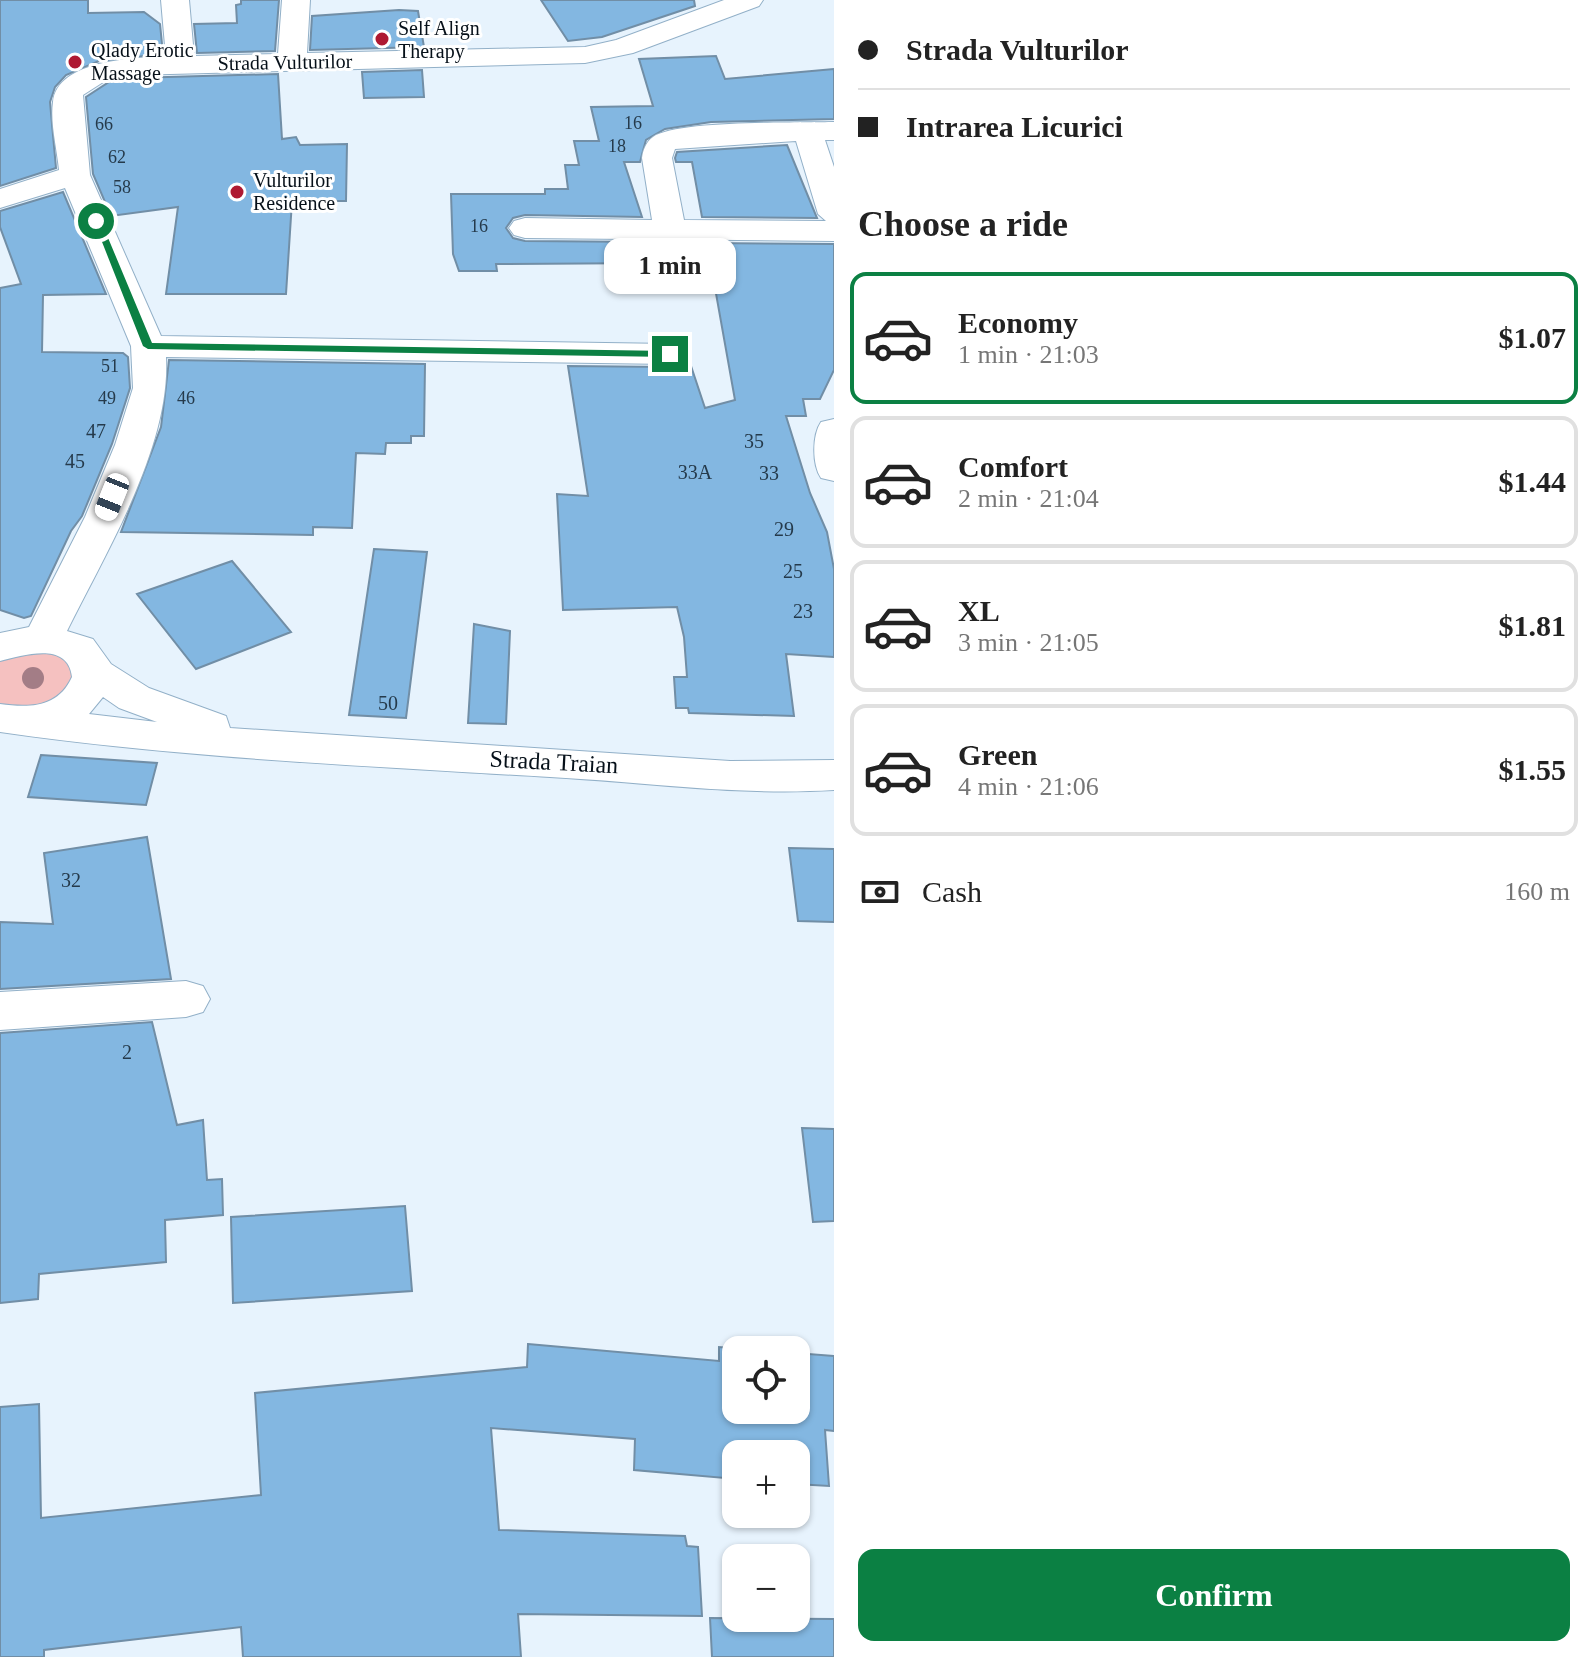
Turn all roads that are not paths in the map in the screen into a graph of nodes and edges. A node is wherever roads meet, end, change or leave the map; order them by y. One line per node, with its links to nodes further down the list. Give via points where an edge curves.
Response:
1 (175, 0): 5 (street)
2 (296, 0): 4 (street)
3 (749, 0): 4 (street, Strada Vulturilor, via 623,47 585,55)
4 (292, 62): 5 (street, Strada Vulturilor)
5 (181, 64): 7 (street, Strada Vulturilor, via 116,68 82,80 70,91)
6 (821, 132): 9 (street); 11 (street, via 662,142 657,158)
7 (75, 175): 8 (street); 13 (street, Strada Vulturilor)
8 (0, 199)
9 (834, 214)
10 (525, 228): 11 (street)
11 (670, 230): 12 (street)
12 (834, 231)
13 (148, 346): 14 (street); 17 (street, Strada Vulturilor, via 150,388 133,445 81,568)
14 (670, 354)
15 (834, 430): 16 (street)
16 (834, 470)
17 (17, 640): 18 (street, Strada Traian, via 77,649)
18 (93, 671): 19 (street, via 93,684 74,707); 20 (street, Strada Traian, via 134,698)
19 (12, 727): 20 (street, Strada Traian)
20 (275, 745): 21 (street, Strada Traian, via 709,773)
21 (832, 775)
22 (186, 999): 23 (street)
23 (0, 1011)

